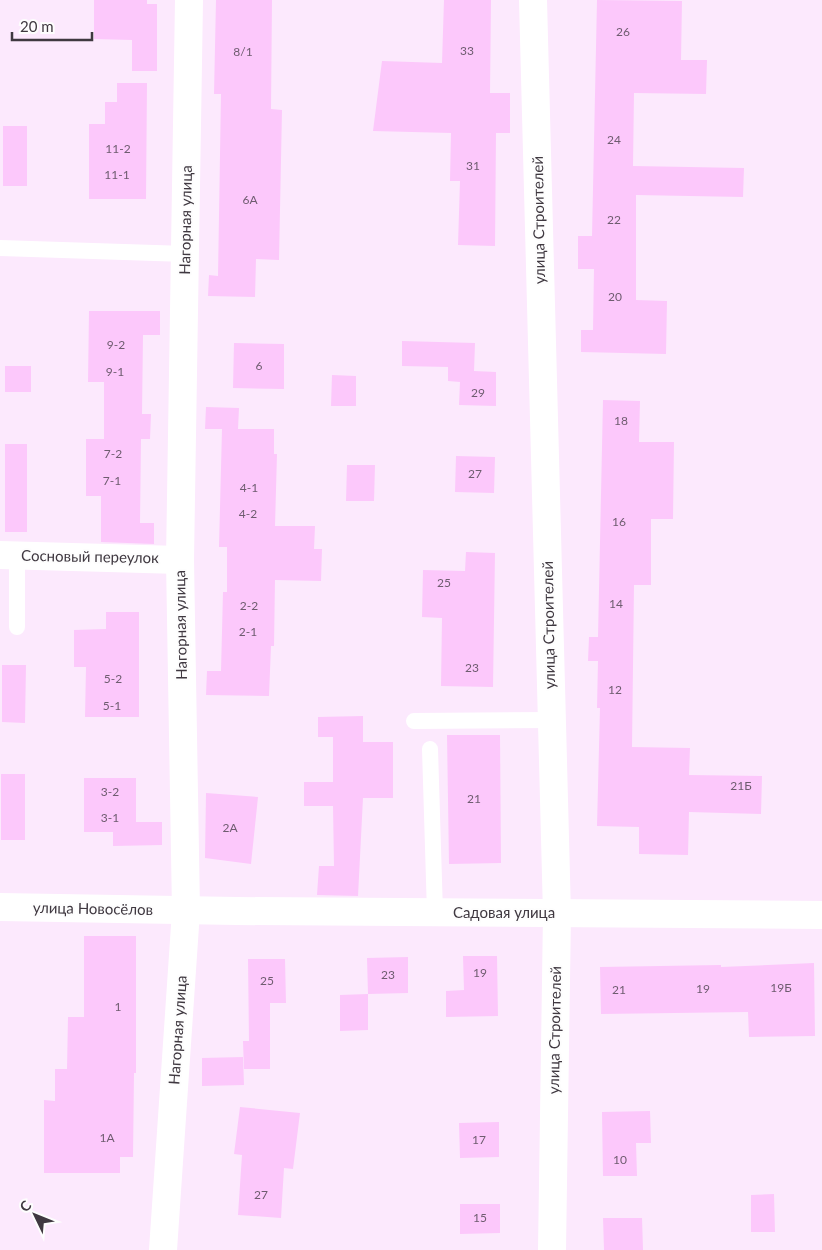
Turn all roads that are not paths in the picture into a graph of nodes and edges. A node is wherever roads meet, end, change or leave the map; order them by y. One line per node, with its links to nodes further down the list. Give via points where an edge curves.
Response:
1 (189, 0): 4 (street, Нагорная улица)
2 (533, 0): 8 (street, улица Строителей)
3 (0, 248): 4 (lane)
4 (186, 254): 6 (street, Нагорная улица)
5 (9, 555): 6 (street, Сосновый переулок); 7 (lane)
6 (180, 560): 12 (street, Нагорная улица)
7 (17, 627)
8 (552, 720): 9 (lane); 14 (street, улица Строителей)
9 (414, 722)
10 (430, 749): 13 (lane)
11 (0, 907): 12 (street, улица Новосёлов)
12 (186, 911): 13 (street, Садовая улица); 16 (street, Нагорная улица)
13 (435, 913): 14 (street, Садовая улица)
14 (557, 914): 15 (street, Садовая улица); 17 (street, улица Строителей)
15 (822, 915)
16 (163, 1250)
17 (552, 1250)

